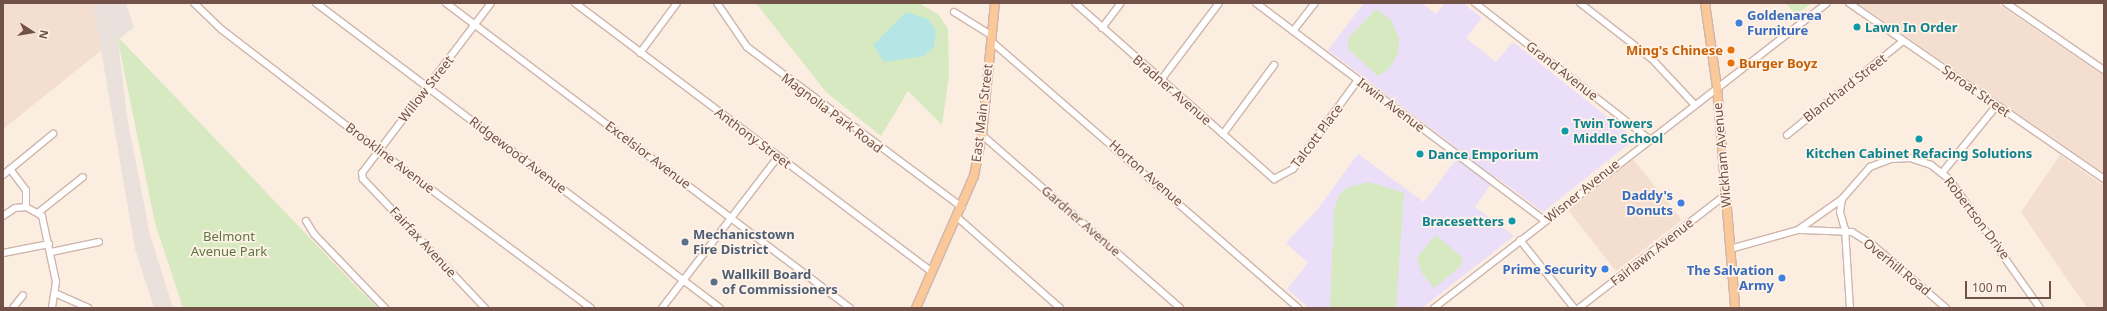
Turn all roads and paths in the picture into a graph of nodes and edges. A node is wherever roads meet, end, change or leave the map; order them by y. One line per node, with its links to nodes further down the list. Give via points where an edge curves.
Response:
1 (194, 3): 40 (street, Brookline Avenue, via 221,29)
2 (316, 3): 31 (street, Ridgewood Avenue)
3 (446, 3): 21 (street, Excelsior Avenue)
4 (491, 3): 21 (street, Willow Street)
5 (575, 3): 26 (street, Anthony Street)
6 (677, 3): 26 (street)
7 (717, 3): 52 (street, Magnolia Park Road, via 747,47)
8 (995, 3): 24 (main road, East Main Street)
9 (1075, 3): 22 (street, Bradner Avenue)
10 (1121, 3): 22 (street)
11 (1219, 3): 29 (street)
12 (1256, 3): 23 (street, Irwin Avenue)
13 (1315, 3): 23 (street)
14 (1475, 3): 39 (street, Grand Avenue)
15 (1580, 3): 33 (street, via 1652,59)
16 (1705, 3): 32 (main road, Wickham Avenue)
17 (1827, 3): 32 (street, Wisner Avenue)
18 (1849, 3): 25 (street, Sproat Street)
19 (2006, 3): 28 (street)
20 (954, 12): 24 (street, Horton Avenue)
21 (475, 26): 31 (street, Willow Street); 56 (street, Excelsior Avenue)
22 (1102, 28): 29 (street, Bradner Avenue)
23 (1293, 31): 30 (street, Irwin Avenue)
24 (991, 38): 36 (main road, East Main Street); 84 (street, Horton Avenue)
25 (1903, 41): 34 (street, Sproat Street); 38 (street, Blanchard Street)
26 (640, 53): 41 (street, Anthony Street)
27 (1274, 65): 37 (street)
28 (2104, 70)
29 (1161, 80): 37 (street, Bradner Avenue)
30 (1358, 80): 47 (street, Talcott Place, via 1293,169 1278,179); 58 (street, Irwin Avenue)
31 (428, 87): 40 (street, Willow Street); 68 (street, Ridgewood Avenue)
32 (1717, 87): 33 (street, Wisner Avenue); 49 (main road, Wickham Avenue)
33 (1694, 104): 39 (street, Wisner Avenue)
34 (1997, 105): 43 (street); 48 (street, Sproat Street)
35 (53, 134): 42 (street)
36 (982, 134): 52 (main road, East Main Street); 83 (street, Gardner Avenue)
37 (1223, 134): 47 (street, Bradner Avenue)
38 (1787, 135)
39 (1648, 138): 58 (street, Wisner Avenue)
40 (378, 150): 45 (street, Willow Street); 77 (street, Brookline Avenue)
41 (778, 157): 56 (street); 67 (street, Anthony Street)
42 (10, 170): 44 (street); 51 (street, via 26,190)
43 (1942, 172): 50 (street, Robertson Drive, via 1916,159 1886,160 1864,171); 90 (street, Robertson Drive)
44 (3, 175)
45 (362, 175): 76 (street, Fairfax Avenue)
46 (83, 177): 53 (street)
47 (1268, 177)
48 (2104, 179)
49 (1725, 195): 64 (main road, Wickham Avenue); 87 (street, Fairlawn Avenue)
50 (1842, 199): 59 (street, via 1840,212); 60 (street, Robertson Drive)
51 (26, 207): 53 (street); 54 (street, via 15,208)
52 (962, 207): 55 (main road, East Main Street)
53 (39, 212): 63 (street, via 46,223)
54 (3, 216)
55 (958, 218): 67 (main road, East Main Street); 82 (street)
56 (731, 219): 68 (street); 80 (street, Excelsior Avenue)
57 (306, 221): 75 (street, via 314,234)
58 (1545, 221): 61 (street, Wisner Avenue)
59 (1845, 229): 60 (street); 88 (street); 89 (street, Overhill Road, via 1874,246)
60 (1798, 230): 64 (street, Robertson Drive)
61 (1520, 240): 85 (street, Wisner Avenue); 86 (street)
62 (99, 242): 65 (street)
63 (49, 244): 65 (street); 66 (street)
64 (1730, 249): 71 (main road, Wickham Avenue)
65 (51, 252): 69 (street)
66 (3, 253)
67 (932, 272): 81 (main road, East Main Street)
68 (683, 280): 78 (street); 79 (street, Ridgewood Avenue)
69 (57, 294): 73 (street); 74 (street)
70 (24, 295): 72 (street)
71 (1733, 306)
72 (13, 308)
73 (52, 308)
74 (88, 308)
75 (385, 308)
76 (485, 308)
77 (590, 308)
78 (662, 308)
79 (720, 308)
80 (850, 308)
81 (916, 308)
82 (1060, 308)
83 (1180, 308)
84 (1298, 308)
85 (1434, 308)
86 (1574, 308)
87 (1580, 308)
88 (1850, 308)
89 (1946, 308)
90 (2040, 308)

